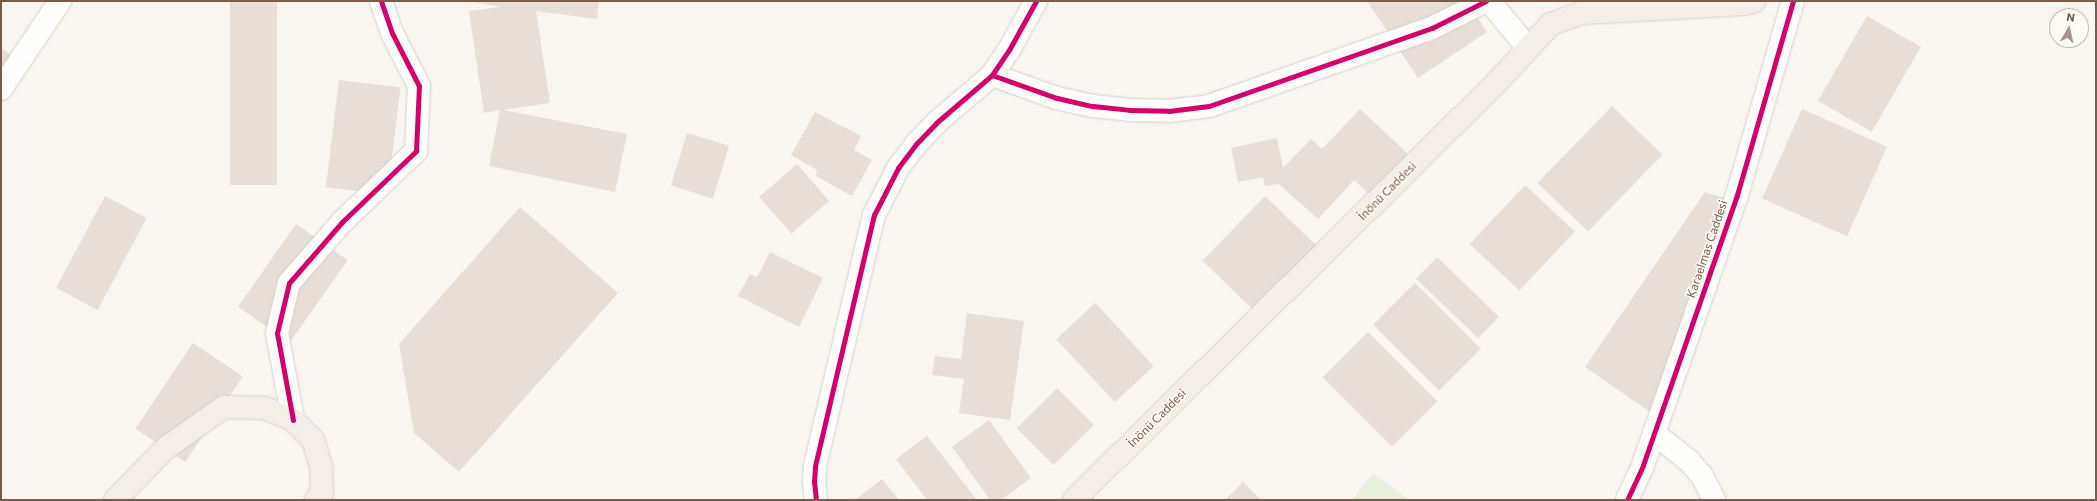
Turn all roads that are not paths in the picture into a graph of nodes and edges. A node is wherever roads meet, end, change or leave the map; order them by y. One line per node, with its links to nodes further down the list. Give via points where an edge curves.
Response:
1 (60, 1): 10 (street)
2 (381, 1): 11 (street, via 392,33 419,86 416,151 342,222 289,283 277,333)
3 (1036, 1): 9 (street, via 1010,50)
4 (1486, 1): 9 (street, via 1432,28 1208,106 1169,111 1093,106 1057,98)
5 (1489, 1): 8 (street)
6 (1754, 1): 8 (main road, İnönü Caddesi, via 1743,4 1581,13 1551,24)
7 (1793, 1): 12 (street, Karaelmas Caddesi, via 1737,195)
8 (1528, 48): 16 (main road, İnönü Caddesi, via 1496,83)
9 (992, 75): 15 (street, via 936,123 916,144 898,168 874,215 815,466)
10 (1, 88)
11 (293, 420): 13 (main road, via 265,408 224,407 166,448); 14 (main road, via 313,440 321,466 322,492)
12 (1654, 433): 17 (street, Karaelmas Caddesi, via 1644,464); 18 (street, via 1689,461 1702,476)
13 (114, 500)
14 (316, 500)
15 (816, 500)
16 (1074, 500)
17 (1627, 500)
18 (1714, 500)

